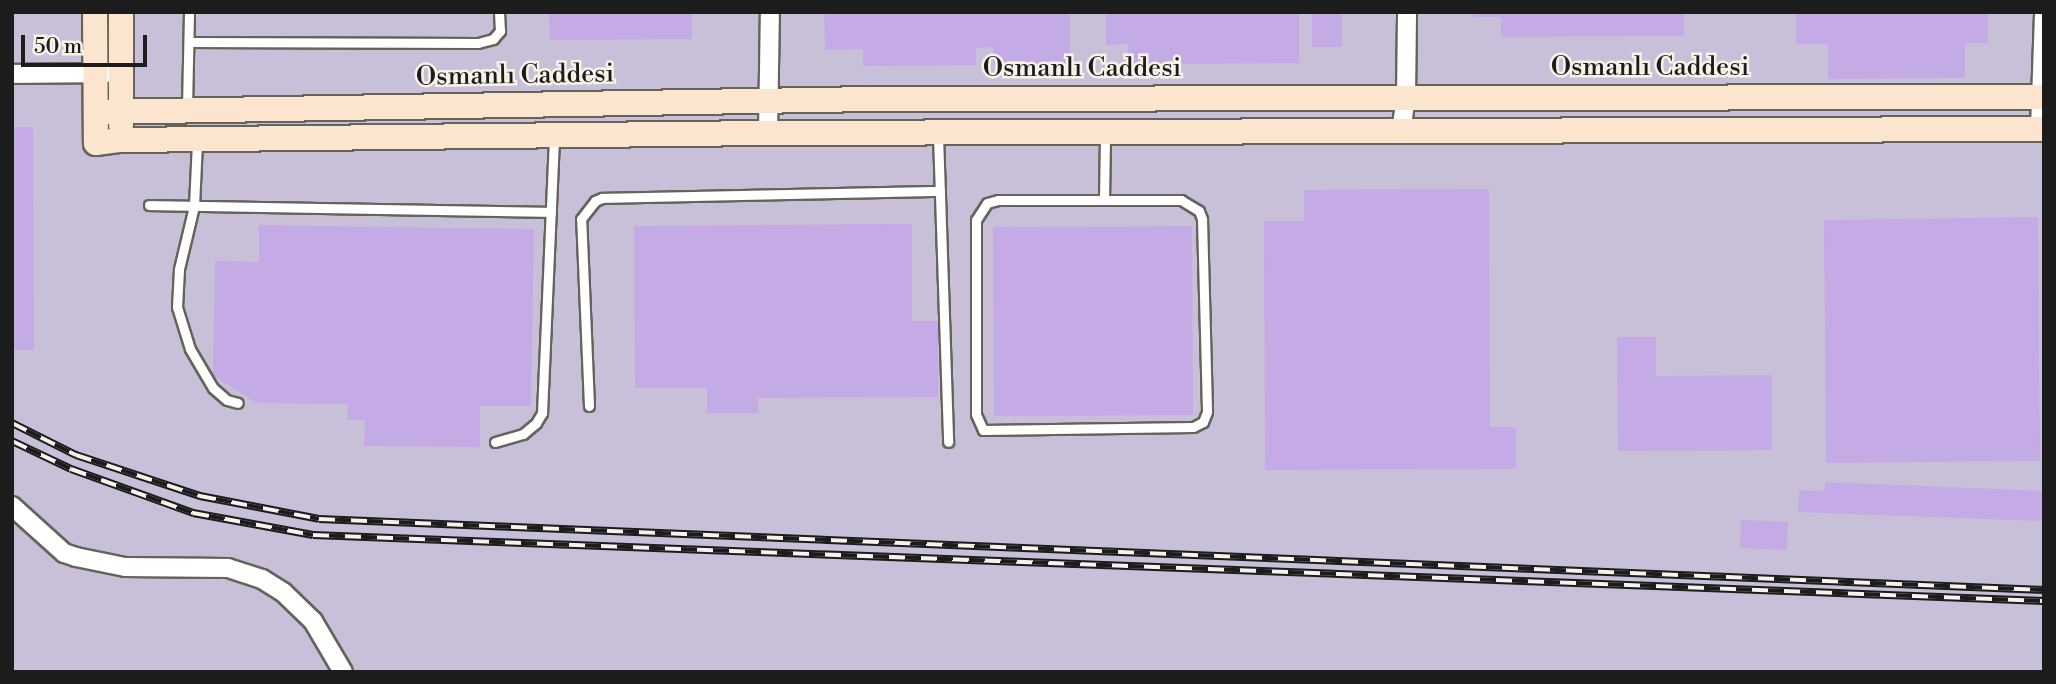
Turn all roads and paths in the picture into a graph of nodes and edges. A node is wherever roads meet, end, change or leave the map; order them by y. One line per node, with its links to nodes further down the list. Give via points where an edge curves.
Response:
1 (95, 12): 10 (street)
2 (121, 12): 9 (street)
3 (189, 12): 8 (lane)
4 (499, 12): 8 (lane, via 500,31 478,43)
5 (770, 12): 16 (street)
6 (1407, 12): 12 (street)
7 (2043, 12): 13 (street)
8 (189, 42): 18 (lane)
9 (121, 73): 10 (street); 17 (street)
10 (95, 74): 11 (street); 19 (street)
11 (12, 75)
12 (1406, 97): 14 (street, Osmanlı Caddesi); 15 (street, Osmanlı Caddesi); 22 (street)
13 (2043, 97): 15 (street, Osmanlı Caddesi); 21 (street)
14 (1135, 98): 16 (street, Osmanlı Caddesi); 26 (street)
15 (1835, 98): 20 (street)
16 (770, 101): 18 (street, Osmanlı Caddesi); 23 (street)
17 (121, 110): 18 (street, Osmanlı Caddesi); 19 (street, Osmanlı Caddesi); 28 (street)
18 (187, 111)
19 (96, 112): 28 (street, via 96,143)
20 (1832, 129): 21 (street); 22 (street)
21 (2042, 129)
22 (1401, 132): 26 (street)
23 (768, 133): 24 (street); 27 (street)
24 (938, 133): 25 (street); 30 (lane)
25 (1105, 133): 26 (street); 31 (lane)
26 (1135, 133)
27 (554, 136): 29 (street); 34 (lane)
28 (121, 140): 29 (street)
29 (197, 141): 33 (lane)
30 (940, 191): 36 (lane, via 595,201 581,219); 37 (lane)
31 (1104, 200): 31 (lane, via 1181,200 1199,211 1207,412 1203,422 1193,427 983,430 976,400 976,220 981,209 998,200)
32 (149, 205): 33 (lane)
33 (194, 206): 34 (lane); 35 (lane, via 179,269 177,307 190,349 213,388)
34 (551, 212): 38 (lane, via 542,413 523,434)
35 (238, 403)
36 (589, 406)
37 (948, 442)
38 (495, 443)
39 (12, 506): 40 (street, via 64,553 76,557 125,566 228,568 262,579 313,621)
40 (343, 672)

